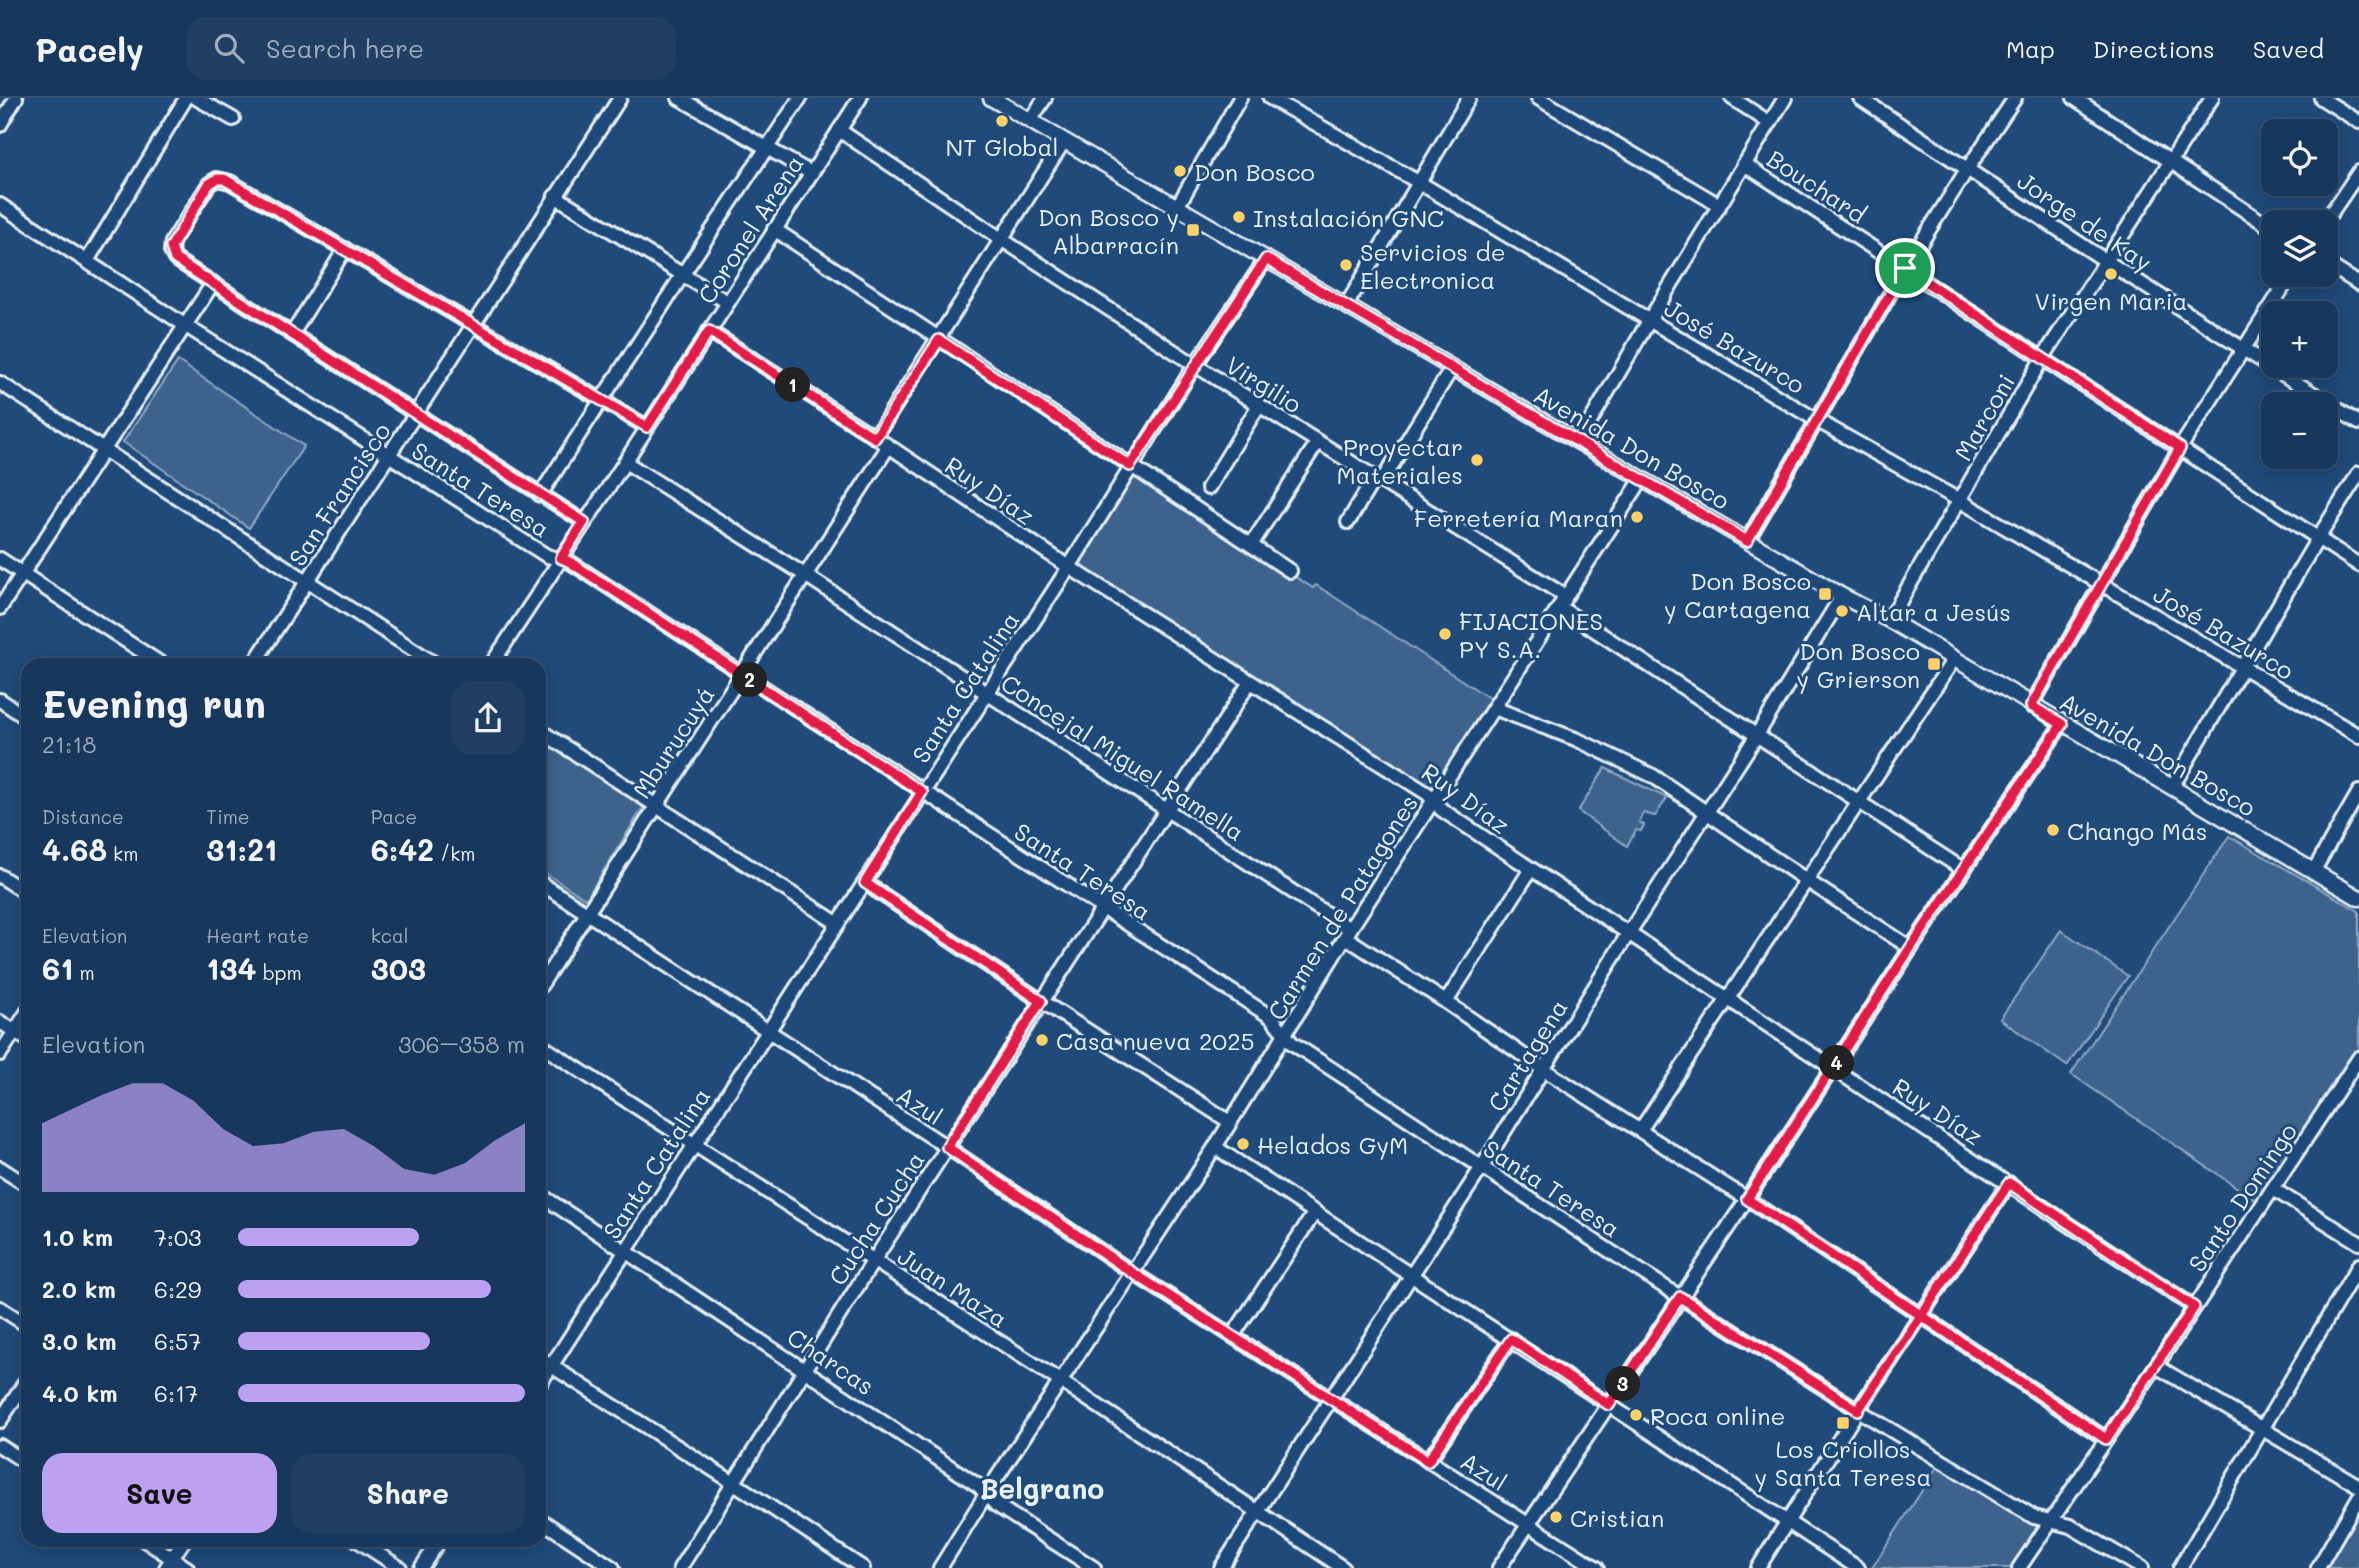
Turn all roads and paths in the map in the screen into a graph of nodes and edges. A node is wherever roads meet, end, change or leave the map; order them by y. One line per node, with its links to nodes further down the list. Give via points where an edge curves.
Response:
1 (16, 98): 25 (street)
2 (186, 98): 45 (street)
3 (196, 98): 21 (street)
4 (620, 98): 35 (street, San Francisco)
5 (679, 98): 28 (street)
6 (800, 98): 28 (street)
7 (860, 98): 26 (street, Coronel Arena)
8 (991, 98): 22 (main road, Avenida Don Bosco)
9 (1045, 98): 22 (street)
10 (1240, 98): 38 (street)
11 (1270, 98): 34 (street, José Bazurco)
12 (1469, 98): 34 (street)
13 (1538, 98): 37 (street)
14 (1732, 98): 24 (street)
15 (1785, 98): 24 (street)
16 (1860, 98): 31 (street, Jorge de Kay)
17 (2015, 98): 31 (street)
18 (2074, 98): 29 (street)
19 (2212, 98): 29 (street, Marconi)
20 (2321, 98): 23 (street)
21 (233, 118)
22 (1030, 121): 27 (main road, Avenida Don Bosco)
23 (2359, 122)
24 (1770, 123): 30 (street)
25 (0, 125)
26 (839, 130): 33 (street, Coronel Arena); 42 (street, Virgilio)
27 (1064, 141): 38 (main road, Avenida Don Bosco); 42 (street)
28 (768, 148): 33 (street); 49 (street)
29 (2171, 163): 40 (street); 46 (street, Marconi)
30 (1744, 164): 37 (street); 47 (street, Bouchard)
31 (1968, 168): 46 (street, Jorge de Kay); 47 (street)
32 (2359, 172): 39 (street)
33 (811, 173): 41 (street, Coronel Arena)
34 (1420, 183): 54 (street); 55 (street, José Bazurco)
35 (555, 196): 49 (street); 56 (street, San Francisco)
36 (0, 205): 45 (street, Santa Teresa)
37 (1719, 205): 55 (street)
38 (1177, 207): 44 (main road, Avenida Don Bosco)
39 (2333, 210)
40 (2261, 221)
41 (774, 229): 53 (street, Coronel Arena); 60 (street)
42 (1001, 239): 60 (street); 63 (street, Virgilio)
43 (345, 249): 50 (street, via 230,182 217,179 209,184 172,242 171,251 175,259); 56 (street); 59 (street)
44 (1266, 259): 54 (main road, Avenida Don Bosco); 63 (street, Santa Catalina)
45 (87, 261): 57 (street, Santa Teresa)
46 (2106, 261): 61 (street, Jorge de Kay); 62 (street, Marconi)
47 (1905, 268): 62 (street, Bouchard); 69 (street)
48 (2338, 271): 51 (street)
49 (683, 274): 53 (street); 66 (street)
50 (214, 283): 57 (street); 59 (street)
51 (2359, 284)
52 (2283, 287): 61 (street)
53 (727, 302): 58 (street, Coronel Arena)
54 (1346, 306): 64 (main road, Avenida Don Bosco)
55 (1650, 319): 69 (street, José Bazurco); 73 (street)
56 (473, 325): 66 (street); 68 (street, San Francisco)
57 (186, 326): 77 (street); 78 (street, Santa Teresa)
58 (709, 331): 71 (street, Coronel Arena); 72 (street, Ruy Díaz)
59 (292, 334): 68 (street)
60 (939, 340): 72 (street); 80 (street)
61 (2243, 350): 70 (street, Jorge de Kay); 76 (street)
62 (2042, 359): 76 (street, Bouchard); 86 (street, Marconi)
63 (1195, 365): 67 (street, Virgilio); 80 (street, Santa Catalina)
64 (1452, 368): 73 (main road, Avenida Don Bosco); 82 (street)
65 (0, 383): 77 (street)
66 (601, 401): 71 (street); 85 (street)
67 (1259, 405): 74 (street, Virgilio); 84 (street)
68 (417, 413): 78 (street, San Francisco); 85 (street)
69 (1818, 421): 86 (street, José Bazurco); 90 (street)
70 (2359, 423)
71 (647, 427): 79 (street, Coronel Arena)
72 (875, 438): 75 (street, Ruy Díaz)
73 (1579, 441): 83 (main road, Avenida Don Bosco)
74 (1317, 443): 82 (street, Virgilio); 91 (street)
75 (888, 447): 95 (street, Ruy Díaz); 98 (street, Mburucuyá)
76 (2180, 448): 89 (street, Bouchard); 100 (street)
77 (104, 450): 97 (street); 99 (street)
78 (389, 455): 92 (street, Santa Teresa, via 547,556); 99 (street, San Francisco)
79 (625, 462): 87 (street, Coronel Arena); 98 (street, Concejal Miguel Ramella)
80 (1130, 466): 91 (street); 95 (street, Santa Catalina)
81 (2359, 473): 89 (street)
82 (1379, 479): 88 (street); 102 (street, Virgilio)
83 (1642, 479): 90 (main road, Avenida Don Bosco); 102 (street, Carmen de Patagones)
84 (1208, 488)
85 (540, 495): 87 (street)
86 (1959, 500): 100 (street, José Bazurco); 104 (street, Marconi)
87 (584, 522): 92 (street, Coronel Arena)
88 (1348, 522)
89 (2318, 538): 94 (street, Bouchard); 110 (street)
90 (1747, 541): 101 (main road, Avenida Don Bosco)
91 (1251, 545): 96 (street)
92 (561, 558): 108 (street, Coronel Arena); 111 (street, Santa Teresa)
93 (0, 559): 97 (street)
94 (2359, 565)
95 (1069, 567): 112 (street, Ruy Díaz); 113 (street, Santa Catalina)
96 (1290, 571)
97 (22, 573): 103 (street); 105 (street)
98 (804, 575): 111 (street, Mburucuyá); 113 (street, Concejal Miguel Ramella)
99 (308, 582): 106 (street, San Francisco); 107 (street)
100 (2101, 583): 110 (street, José Bazurco); 115 (street)
101 (1842, 596): 104 (main road, Avenida Don Bosco); 120 (street, Cartagena)
102 (1562, 602): 116 (street, Carmen de Patagones); 120 (street, Virgilio)
103 (0, 608)
104 (1889, 620): 109 (main road, Avenida Don Bosco)
105 (152, 658)
106 (258, 658)
107 (427, 658)
108 (496, 658)
109 (1954, 659): 115 (main road, Avenida Don Bosco); 126 (street)
110 (2242, 667): 121 (street, José Bazurco); 122 (street)
111 (741, 674): 123 (street, Santa Teresa); 127 (street, Mburucuyá)
112 (1250, 682): 125 (street, Ruy Díaz); 128 (street, Cucha Cucha)
113 (986, 693): 123 (street, Santa Catalina); 128 (street, Concejal Miguel Ramella)
114 (0, 700): 117 (street)
115 (2031, 706): 118 (main road, Avenida Don Bosco)
116 (1494, 708): 125 (street, Carmen de Patagones); 129 (street, via 1578,740 1653,776)
117 (21, 714)
118 (2062, 724): 122 (main road, Avenida Don Bosco); 131 (street)
119 (546, 735): 127 (street)
120 (1757, 735): 126 (street, Virgilio); 129 (street, Cartagena)
121 (2359, 736)
122 (2172, 787): 132 (main road, Avenida Don Bosco)
123 (922, 792): 135 (street, Santa Catalina); 139 (street, Santa Teresa)
124 (2359, 792): 132 (street)
125 (1434, 801): 130 (street, Ruy Díaz); 142 (street, Carmen de Patagones)
126 (1858, 803): 131 (street, Virgilio); 134 (street)
127 (657, 807): 140 (street, Mburucuyá); 141 (street)
128 (1167, 809): 139 (street, Cucha Cucha); 142 (street, Concejal Miguel Ramella)
129 (1707, 811): 134 (street); 143 (street, Cartagena)
130 (1531, 869): 143 (street, Ruy Díaz); 148 (street)
131 (1964, 870): 144 (street)
132 (2313, 872): 138 (main road, Avenida Don Bosco)
133 (0, 876): 137 (street)
134 (1806, 880): 144 (street); 146 (street)
135 (865, 883): 141 (street, Santa Catalina); 147 (street)
136 (546, 886): 140 (street, Azul)
137 (21, 890)
138 (2359, 898)
139 (1102, 908): 147 (street, Cucha Cucha); 153 (street, Santa Teresa, via 1271,1017)
140 (588, 912): 145 (street, Mburucuyá); 151 (street, Azul)
141 (837, 923): 151 (street, Santa Catalina)
142 (1348, 933): 148 (street, Concejal Miguel Ramella); 153 (street, Carmen de Patagones)
143 (1628, 934): 146 (street, Ruy Díaz); 159 (street, Cartagena)
144 (1911, 947): 158 (street)
145 (546, 977)
146 (1728, 998): 158 (street, Ruy Díaz); 161 (street)
147 (1041, 1001): 160 (street); 163 (street, Cucha Cucha)
148 (1446, 1002): 159 (street, Concejal Miguel Ramella)
149 (0, 1022): 152 (street)
150 (21, 1022): 152 (street)
151 (767, 1031): 162 (street, Santa Catalina); 163 (street, Azul)
152 (14, 1032): 154 (street); 156 (street)
153 (1285, 1035): 160 (street, Carmen de Patagones); 165 (street, Santa Teresa)
154 (21, 1036)
155 (546, 1049): 162 (street, Juan Maza)
156 (0, 1054)
157 (2359, 1058): 169 (street, Santo Domingo)
158 (1834, 1067): 168 (street, Ruy Díaz); 171 (street)
159 (1544, 1069): 161 (street, Concejal Miguel Ramella); 165 (street, Cartagena)
160 (1230, 1122): 164 (street, Carmen de Patagones)
161 (1641, 1129): 171 (street, Concejal Miguel Ramella)
162 (694, 1144): 174 (street, Santa Catalina); 175 (street, Juan Maza)
163 (947, 1147): 175 (street, Cucha Cucha); 177 (street, Azul)
164 (1215, 1147): 172 (street); 177 (street, Carmen de Patagones)
165 (1482, 1167): 178 (street, Cartagena); 179 (street, Santa Teresa)
166 (0, 1168): 167 (street)
167 (21, 1182)
168 (2009, 1183): 180 (street, Ruy Díaz); 182 (street)
169 (2273, 1189): 173 (street); 180 (street, Santo Domingo)
170 (546, 1199): 174 (street, Charcas)
171 (1747, 1199): 179 (street); 182 (street, Concejal Miguel Ramella)
172 (1315, 1212): 178 (street); 184 (street)
173 (2359, 1243)
174 (624, 1250): 187 (street, Santa Catalina); 189 (street, Charcas)
175 (874, 1260): 189 (street, Cucha Cucha); 191 (street, Juan Maza)
176 (2359, 1265): 197 (street)
177 (1133, 1273): 184 (street, Azul); 191 (street, Carmen de Patagones)
178 (1411, 1276): 185 (street); 193 (street, Cartagena)
179 (1680, 1297): 194 (street); 195 (street, Santa Teresa)
180 (2194, 1307): 188 (street, Santo Domingo)
181 (0, 1308): 183 (street)
182 (1922, 1315): 195 (street); 198 (street, Concejal Miguel Ramella)
183 (21, 1322)
184 (1233, 1335): 193 (street, Azul)
185 (1511, 1339): 194 (street); 201 (street)
186 (546, 1363): 187 (street)
187 (551, 1366): 190 (street, Santa Catalina); 202 (street)
188 (2156, 1366): 197 (street); 198 (street, Santo Domingo)
189 (805, 1368): 202 (street, Cucha Cucha); 204 (street, Charcas)
190 (546, 1374)
191 (1060, 1381): 204 (street, Carmen de Patagones); 206 (street, Juan Maza)
192 (21, 1389): 196 (street)
193 (1331, 1398): 201 (street, Azul); 206 (street, Cartagena)
194 (1609, 1405): 207 (street); 210 (street)
195 (1858, 1410): 207 (street); 208 (street, Santa Teresa)
196 (0, 1421)
197 (2260, 1429): 203 (street); 232 (street)
198 (2106, 1439): 208 (street, Santo Domingo)
199 (0, 1446): 200 (street)
200 (21, 1460)
201 (1428, 1461): 210 (street, Azul)
202 (734, 1483): 220 (street, Cucha Cucha); 221 (street)
203 (2359, 1486)
204 (986, 1494): 222 (street, Carmen de Patagones); 223 (street, Charcas)
205 (2359, 1497): 233 (street)
206 (1257, 1511): 224 (street, Cartagena); 225 (street, Juan Maza)
207 (1788, 1521): 228 (street); 229 (street)
208 (2049, 1522): 230 (street, Santo Domingo); 231 (street, Santa Teresa, via 2063,1522)
209 (546, 1524): 219 (street)
210 (1529, 1524): 226 (street); 227 (street, Azul)
211 (152, 1547): 215 (street)
212 (179, 1547): 215 (street)
213 (368, 1547): 217 (street)
214 (435, 1547): 218 (street)
215 (169, 1563): 216 (street)
216 (187, 1568)
217 (400, 1568)
218 (421, 1568)
219 (613, 1568)
220 (680, 1568)
221 (863, 1568)
222 (940, 1568)
223 (1094, 1568)
224 (1221, 1568)
225 (1343, 1568)
226 (1499, 1568)
227 (1597, 1568)
228 (1758, 1568)
229 (1858, 1568)
230 (2019, 1568)
231 (2143, 1568)
232 (2180, 1568)
233 (2318, 1568)

